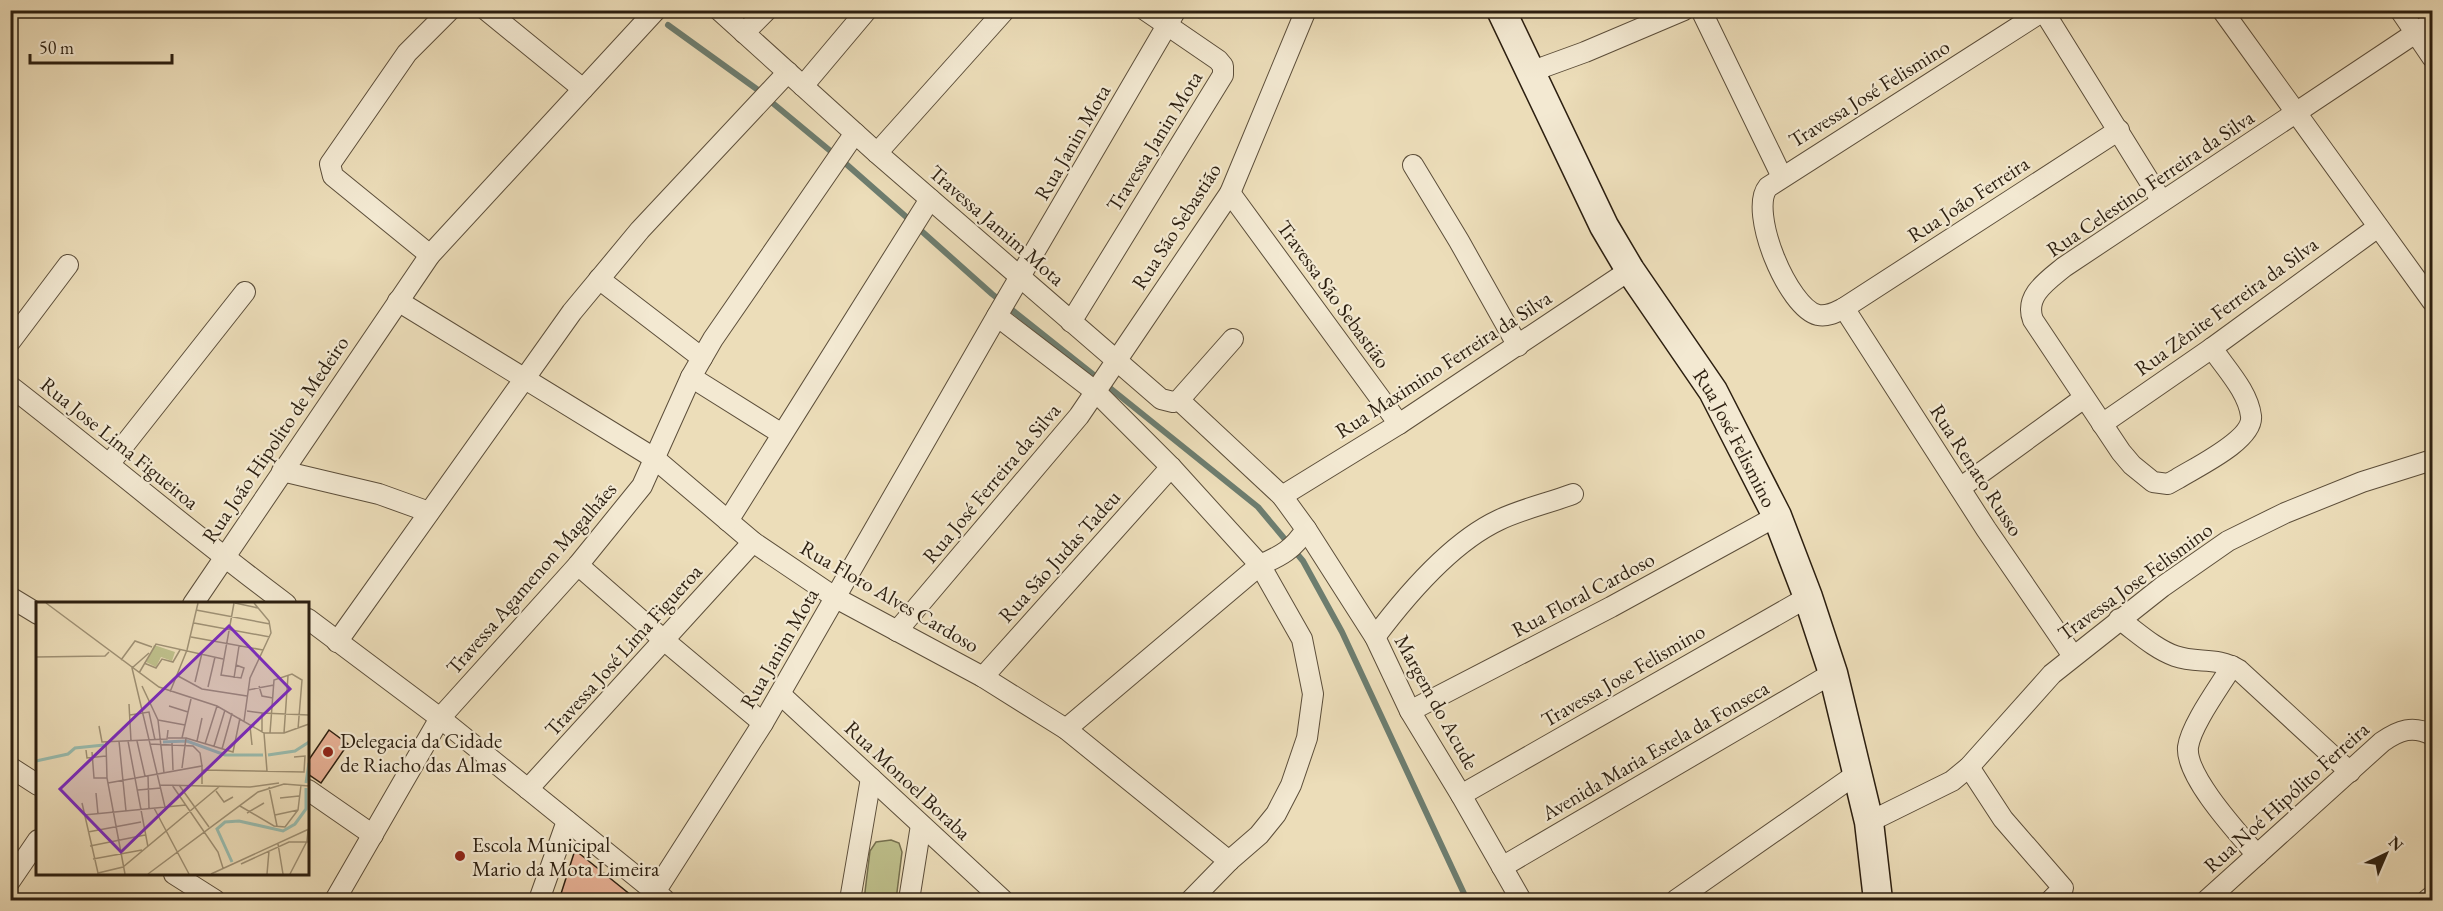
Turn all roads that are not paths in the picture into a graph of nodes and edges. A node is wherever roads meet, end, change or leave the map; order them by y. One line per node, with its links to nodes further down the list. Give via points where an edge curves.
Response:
1 (450, 10): 35 (street, via 408,54 330,164 333,176)
2 (486, 10): 24 (street)
3 (656, 10): 24 (street, Rua João Hipolito de Medeiro)
4 (719, 10): 18 (street, Travessa Jamim Mota)
5 (767, 10): 18 (street)
6 (867, 10): 23 (street)
7 (1005, 10): 28 (street)
8 (1145, 10): 16 (street, Travessa Janin Mota)
9 (1306, 10): 31 (street, Rua São Sebastião)
10 (1501, 10): 22 (street, Rua José Felismino)
11 (1684, 10): 22 (street)
12 (1701, 10): 30 (street)
13 (2222, 10): 25 (street)
14 (2400, 10): 19 (street)
15 (2043, 11): 26 (street); 30 (street, Travessa José Felismino)
16 (1172, 18): 38 (street, Rua Janin Mota); 45 (street, Travessa Janin Mota, via 1218,60 1223,75)
17 (2433, 22): 19 (street, Rua Celestino Ferreira da Silva)
18 (744, 33): 21 (street, Travessa Jamim Mota)
19 (2416, 34): 20 (street); 25 (street, Rua Celestino Ferreira da Silva)
20 (2433, 57)
21 (788, 72): 23 (street, Travessa Jamim Mota); 39 (street)
22 (1530, 72): 37 (street, Rua José Felismino, via 1604,226)
23 (803, 86): 27 (street, Travessa Jamim Mota)
24 (584, 89): 35 (street, Rua João Hipolito de Medeiro)
25 (2297, 113): 33 (street, Rua Celestino Ferreira da Silva); 34 (street)
26 (2119, 130): 33 (street); 44 (street, Rua João Ferreira)
27 (855, 133): 28 (street, Travessa Jamim Mota); 50 (street, Travessa Agamenon Magalhães)
28 (877, 153): 32 (street, Travessa Jamim Mota)
29 (1413, 165): 48 (street)
30 (1782, 177): 44 (street, Travessa José Felismino, via 1765,191 1761,208 1783,276 1803,307 1810,311 1826,316)
31 (1230, 193): 51 (street, Rua São Sebastião); 58 (street, Travessa São Sebastião)
32 (930, 199): 38 (street, Travessa Jamim Mota); 60 (street)
33 (2161, 200): 56 (street, Rua Celestino Ferreira da Silva, via 2064,267 2040,288 2030,307 2033,320)
34 (2378, 227): 42 (street); 49 (street, Rua Zênite Ferreira da Silva)
35 (430, 255): 41 (street, Rua João Hipolito de Medeiro)
36 (68, 265): 47 (street)
37 (1630, 270): 48 (street, Rua Maximino Ferreira da Silva); 70 (street, Rua José Felismino, via 1713,391)
38 (1021, 278): 43 (street, Rua Janin Mota); 45 (street, Travessa Jamim Mota)
39 (599, 279): 50 (street); 52 (street)
40 (245, 292): 63 (street)
41 (398, 301): 52 (street, Rua Floro Alves Cardoso); 65 (street, Rua João Hipolito de Medeiro)
42 (2433, 301)
43 (1002, 308): 55 (street); 79 (street, Rua Janim Mota)
44 (1844, 308): 66 (street, Rua Renato Russo)
45 (1071, 322): 51 (street, Travessa Jamim Mota)
46 (1233, 339): 57 (street)
47 (10, 342)
48 (1518, 346): 58 (street, Rua Maximino Ferreira da Silva)
49 (2212, 348): 59 (street, Rua Zênite Ferreira da Silva); 59 (street, via 2240,389 2251,414 2249,427 2237,441 2168,484 2158,483 2133,465)
50 (702, 358): 53 (street, Travessa Agamenon Magalhães)
51 (1116, 362): 55 (street, Rua José Ferreira da Silva); 57 (street, Travessa Jamim Mota)
52 (523, 377): 61 (street, Rua Floro Alves Cardoso); 69 (street)
53 (691, 377): 60 (street); 61 (street, Travessa Agamenon Magalhães)
54 (10, 386): 63 (street, Rua Jose Lima Figueiroa)
55 (1096, 392): 64 (street); 85 (street, Rua José Ferreira da Silva)
56 (2084, 398): 59 (street); 66 (street)
57 (1170, 399): 68 (street)
58 (1399, 424): 68 (street, Rua Maximino Ferreira da Silva)
59 (2102, 424)
60 (782, 434): 71 (street)
61 (654, 458): 71 (street, Rua Floro Alves Cardoso); 75 (street, Travessa Agamenon Magalhães, via 642,486)
62 (2433, 460): 83 (street, Travessa Jose Felismino, via 2362,482 2285,513 2238,537 2162,586)
63 (110, 463): 74 (street, Rua Jose Lima Figueiroa)
64 (1171, 467): 76 (street); 92 (street, Rua São Judas Tadeu)
65 (282, 471): 69 (street, via 379,494); 74 (street, Rua João Hipolito de Medeiro)
66 (1960, 488): 89 (street, Rua Renato Russo)
67 (1573, 494): 86 (street, via 1499,520 1466,540 1401,603)
68 (1282, 496): 73 (street, Margem do Acude)
69 (429, 512): 88 (street)
70 (1777, 516): 78 (street, Rua José Felismino); 94 (street, Rua Floral Cardoso)
71 (728, 520): 72 (street, Rua Floro Alves Cardoso)
72 (753, 542): 79 (street, Rua Floro Alves Cardoso); 87 (street, Travessa José Lima Figueroa)
73 (1297, 542): 76 (street); 86 (street, Margem do Acude)
74 (223, 557): 80 (street, Rua João Hipolito de Medeiro); 81 (street, Rua Jose Lima Figueiroa)
75 (578, 565): 87 (street); 95 (street, Travessa Agamenon Magalhães)
76 (1260, 565): 97 (street); 114 (street, via 1302,639 1313,694 1307,738 1291,785 1259,835)
77 (10, 597): 82 (street)
78 (1808, 597): 91 (street, Rua José Felismino); 107 (street, Travessa Jose Felismino)
79 (836, 598): 85 (street, Rua Floro Alves Cardoso); 93 (street, Rua Janim Mota)
80 (194, 602)
81 (285, 602)
82 (36, 613)
83 (2119, 620): 89 (street, Travessa Jose Felismino); 90 (street, via 2174,656)
84 (309, 621): 88 (street)
85 (897, 631): 92 (street, Rua Floro Alves Cardoso)
86 (1375, 637): 94 (street, Margem do Acude)
87 (665, 641): 96 (street); 105 (street, Travessa José Lima Figueroa)
88 (337, 642): 95 (street)
89 (2073, 656): 100 (street, Travessa Jose Felismino, via 2052,674)
90 (2232, 666): 101 (street); 113 (street, via 2188,748 2190,762 2220,812)
91 (1833, 673): 102 (street, Rua José Felismino); 115 (street, Avenida Maria Estela da Fonseca)
92 (983, 677): 97 (street, Rua Floro Alves Cardoso)
93 (780, 694): 96 (street, Rua Janim Mota); 103 (street, Rua Monoel Boraba)
94 (1410, 711): 107 (street, Margem do Acude)
95 (440, 718): 105 (street); 111 (street, Travessa Agamenon Magalhães)
96 (764, 723): 118 (street, Rua Janim Mota)
97 (1066, 729): 114 (street, Rua Floro Alves Cardoso)
98 (2433, 735): 101 (street, Rua Noé Hipólito Ferreira, via 2417,729 2395,732)
99 (10, 767): 104 (street)
100 (1969, 767): 109 (street, Travessa Jose Felismino, via 1937,789); 119 (street, via 2003,819)
101 (2350, 772): 113 (street, Rua Noé Hipólito Ferreira)
102 (1858, 773): 109 (street, Rua José Felismino); 129 (street)
103 (871, 778): 110 (street, Rua Monoel Boraba); 125 (street)
104 (36, 784)
105 (528, 789): 108 (street)
106 (309, 791): 111 (street)
107 (1461, 795): 115 (street, Margem do Acude)
108 (567, 821): 118 (street); 124 (street)
109 (1869, 822): 130 (street, Rua José Felismino)
110 (921, 825): 126 (street); 127 (street, Rua Monoel Boraba)
111 (373, 835): 123 (street, Travessa Agamenon Magalhães)
112 (36, 843): 117 (street)
113 (2257, 855): 131 (street, Rua Noé Hipólito Ferreira)
114 (1229, 861): 121 (street)
115 (1502, 867): 128 (street, Margem do Acude)
116 (177, 875): 122 (street)
117 (10, 881)
118 (660, 896)
119 (2063, 896)
120 (2433, 896): 132 (street)
121 (1203, 897)
122 (215, 900)
123 (335, 900)
124 (538, 900)
125 (850, 900)
126 (909, 900)
127 (1003, 900)
128 (1521, 900)
129 (1676, 900)
130 (1878, 900)
131 (2207, 900)
132 (2427, 900)

